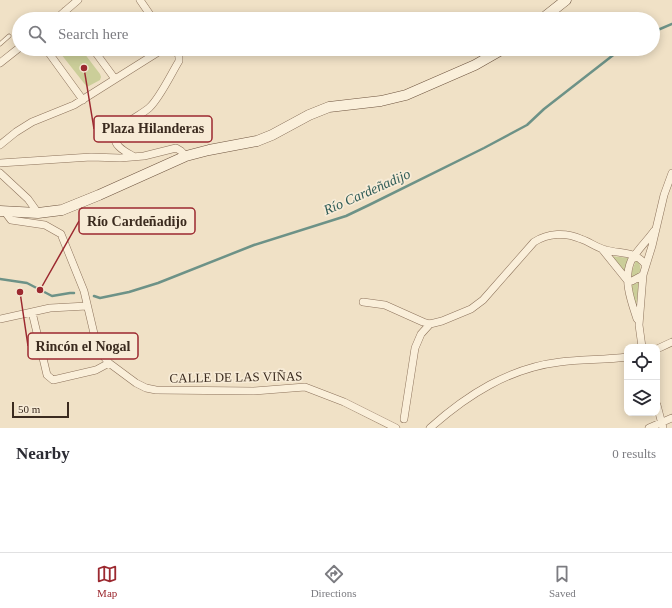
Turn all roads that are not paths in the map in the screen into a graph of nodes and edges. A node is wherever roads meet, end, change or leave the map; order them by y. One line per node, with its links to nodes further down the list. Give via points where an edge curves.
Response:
1 (78, 0): 4 (street)
2 (140, 0): 5 (street)
3 (566, 0): 6 (main road)
4 (65, 11)
5 (148, 12)
6 (551, 12)
7 (9, 36): 8 (lane)
8 (0, 44)
9 (12, 54): 15 (street)
10 (51, 56): 17 (street)
11 (98, 56): 16 (street)
12 (152, 56): 16 (street)
13 (179, 56): 20 (street, via 179,61 153,103 116,134 115,139 120,148)
14 (490, 56): 19 (main road, via 406,95 329,107 257,141)
15 (0, 63)
16 (115, 79): 17 (street)
17 (83, 100): 18 (street, via 32,122)
18 (0, 145)
19 (190, 154): 20 (street, via 176,148 157,154); 25 (main road, via 76,205 62,210)
20 (133, 156): 21 (street)
21 (0, 163)
22 (0, 173): 25 (street, via 28,199)
23 (672, 173): 26 (street)
24 (3, 212): 25 (main road); 33 (street, CALLE DE LAS VIÑAS, via 10,220 46,225 61,234 84,291)
25 (38, 213)
26 (655, 230): 28 (street); 29 (street)
27 (602, 249): 28 (street); 31 (street); 36 (street, via 574,236 560,234 539,239 479,304)
28 (635, 255): 29 (street); 31 (street)
29 (645, 264): 30 (street)
30 (643, 275): 31 (street, via 632,281); 37 (street)
31 (627, 280): 37 (street)
32 (363, 302): 36 (street, via 384,305)
33 (87, 306): 34 (street, via 50,308); 42 (street, CALLE DE LAS VIÑAS, via 96,342)
34 (32, 312): 35 (street); 42 (street, via 49,378 53,380 96,370)
35 (0, 319)
36 (430, 324): 44 (street, via 414,348)
37 (639, 325): 39 (street)
38 (672, 342): 40 (street)
39 (642, 344)
40 (660, 348)
41 (624, 357): 47 (street, via 558,362 518,372 468,397)
42 (109, 363): 46 (street, CALLE DE LAS VIÑAS, via 136,383 156,390 254,391 305,387 344,402)
43 (672, 418): 45 (street)
44 (404, 419)
45 (662, 425): 48 (street)
46 (396, 428)
47 (430, 428)
48 (649, 428)

